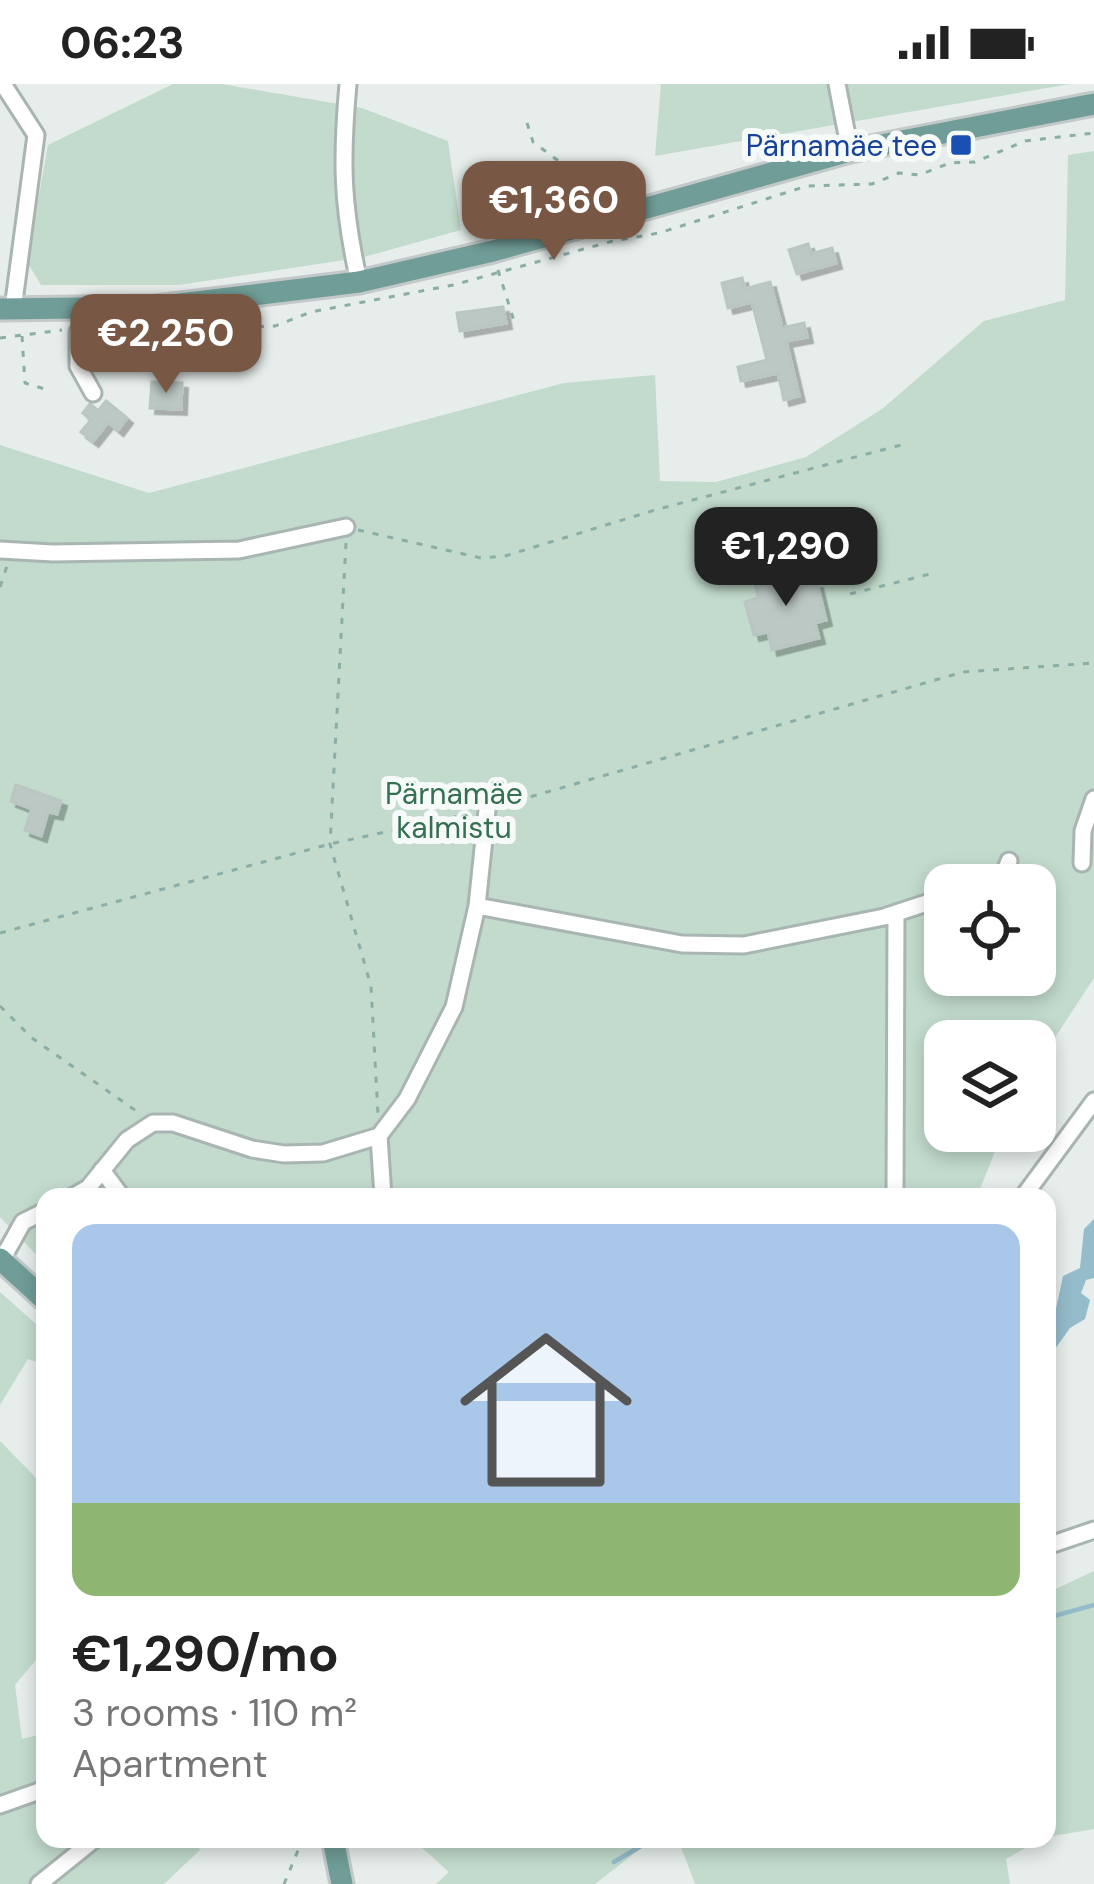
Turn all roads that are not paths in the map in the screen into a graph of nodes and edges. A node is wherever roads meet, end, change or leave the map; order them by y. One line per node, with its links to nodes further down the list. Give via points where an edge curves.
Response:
1 (3, 84): 7 (street, via 36,135)
2 (348, 84): 6 (street, via 341,164)
3 (837, 84): 5 (street)
4 (1094, 104): 5 (main road)
5 (850, 151): 6 (main road)
6 (359, 282): 7 (main road, via 156,308)
7 (6, 309)
8 (78, 332): 9 (street, via 78,366)
9 (93, 393)
10 (346, 527): 11 (street, via 239,550)
11 (5, 550)
12 (1094, 800): 15 (street)
13 (487, 811): 18 (street)
14 (1009, 860): 16 (street)
15 (1082, 863)
16 (1008, 864)
17 (924, 904): 19 (street)
18 (477, 906): 19 (street, via 682,944 744,945); 21 (street, via 454,1006)
19 (896, 914): 26 (street)
20 (1094, 1101): 27 (street)
21 (379, 1136): 22 (street, via 323,1153 284,1154 153,1123); 25 (street)
22 (102, 1170): 23 (street); 24 (street)
23 (89, 1188)
24 (115, 1188)
25 (382, 1188)
26 (895, 1188)
27 (1030, 1188)
28 (36, 1216): 29 (street, via 23,1222)
29 (0, 1261): 30 (main road)
30 (36, 1292)
31 (1094, 1531): 32 (street)
32 (1056, 1543)
33 (36, 1792): 34 (street)
34 (0, 1805)
35 (83, 1848): 37 (street)
36 (335, 1848): 38 (main road)
37 (38, 1884)
38 (341, 1884)

